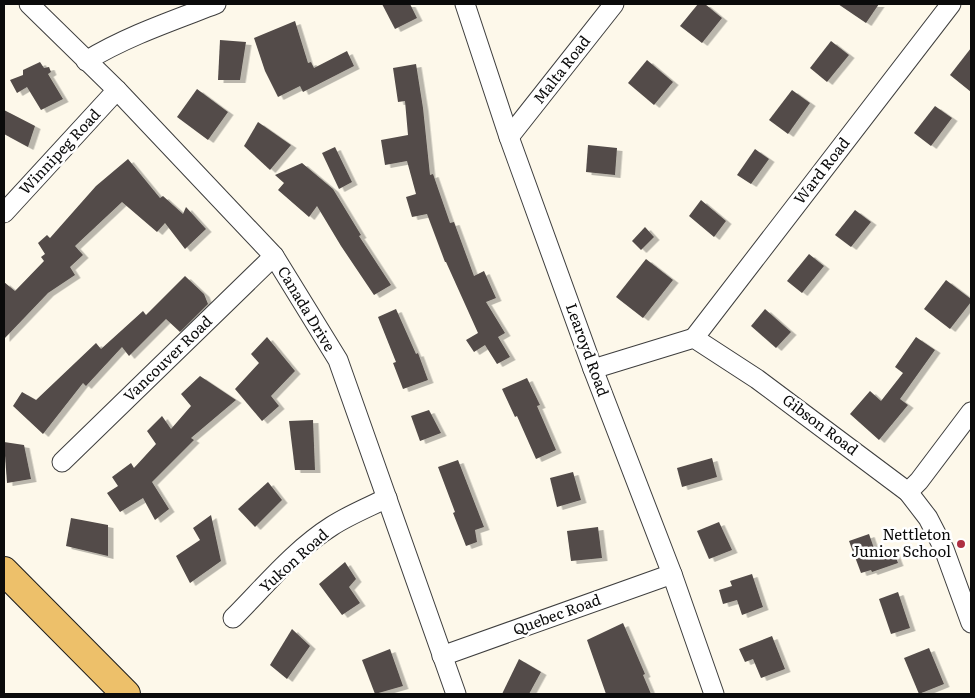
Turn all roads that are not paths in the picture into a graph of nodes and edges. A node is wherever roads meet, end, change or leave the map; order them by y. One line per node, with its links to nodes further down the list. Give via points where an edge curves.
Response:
1 (29, 4): 6 (street, Canada Drive)
2 (216, 4): 6 (street, via 142,33)
3 (464, 4): 8 (street, Learoyd Road)
4 (614, 4): 8 (street, Malta Road)
5 (951, 4): 11 (street, Ward Road)
6 (86, 61): 7 (street, Canada Drive)
7 (117, 90): 9 (street, Winnipeg Road); 10 (street, Canada Drive)
8 (509, 137): 12 (street, Learoyd Road)
9 (4, 213)
10 (274, 256): 14 (street, Vancouver Road); 16 (street, Canada Drive, via 338,360)
11 (694, 338): 12 (street); 15 (street, Gibson Road, via 757,379)
12 (593, 368): 18 (street, Learoyd Road)
13 (971, 412): 15 (street)
14 (62, 462)
15 (908, 492): 20 (street, Gibson Road, via 928,518 944,549)
16 (387, 498): 19 (street, Yukon Road, via 332,526 313,540); 21 (street, Canada Drive)
17 (4, 571): 22 (main road)
18 (672, 574): 21 (street, Quebec Road); 24 (street, Learoyd Road)
19 (233, 618)
20 (971, 624)
21 (442, 656): 23 (street, Canada Drive)
22 (126, 694)
23 (456, 694)
24 (714, 694)

